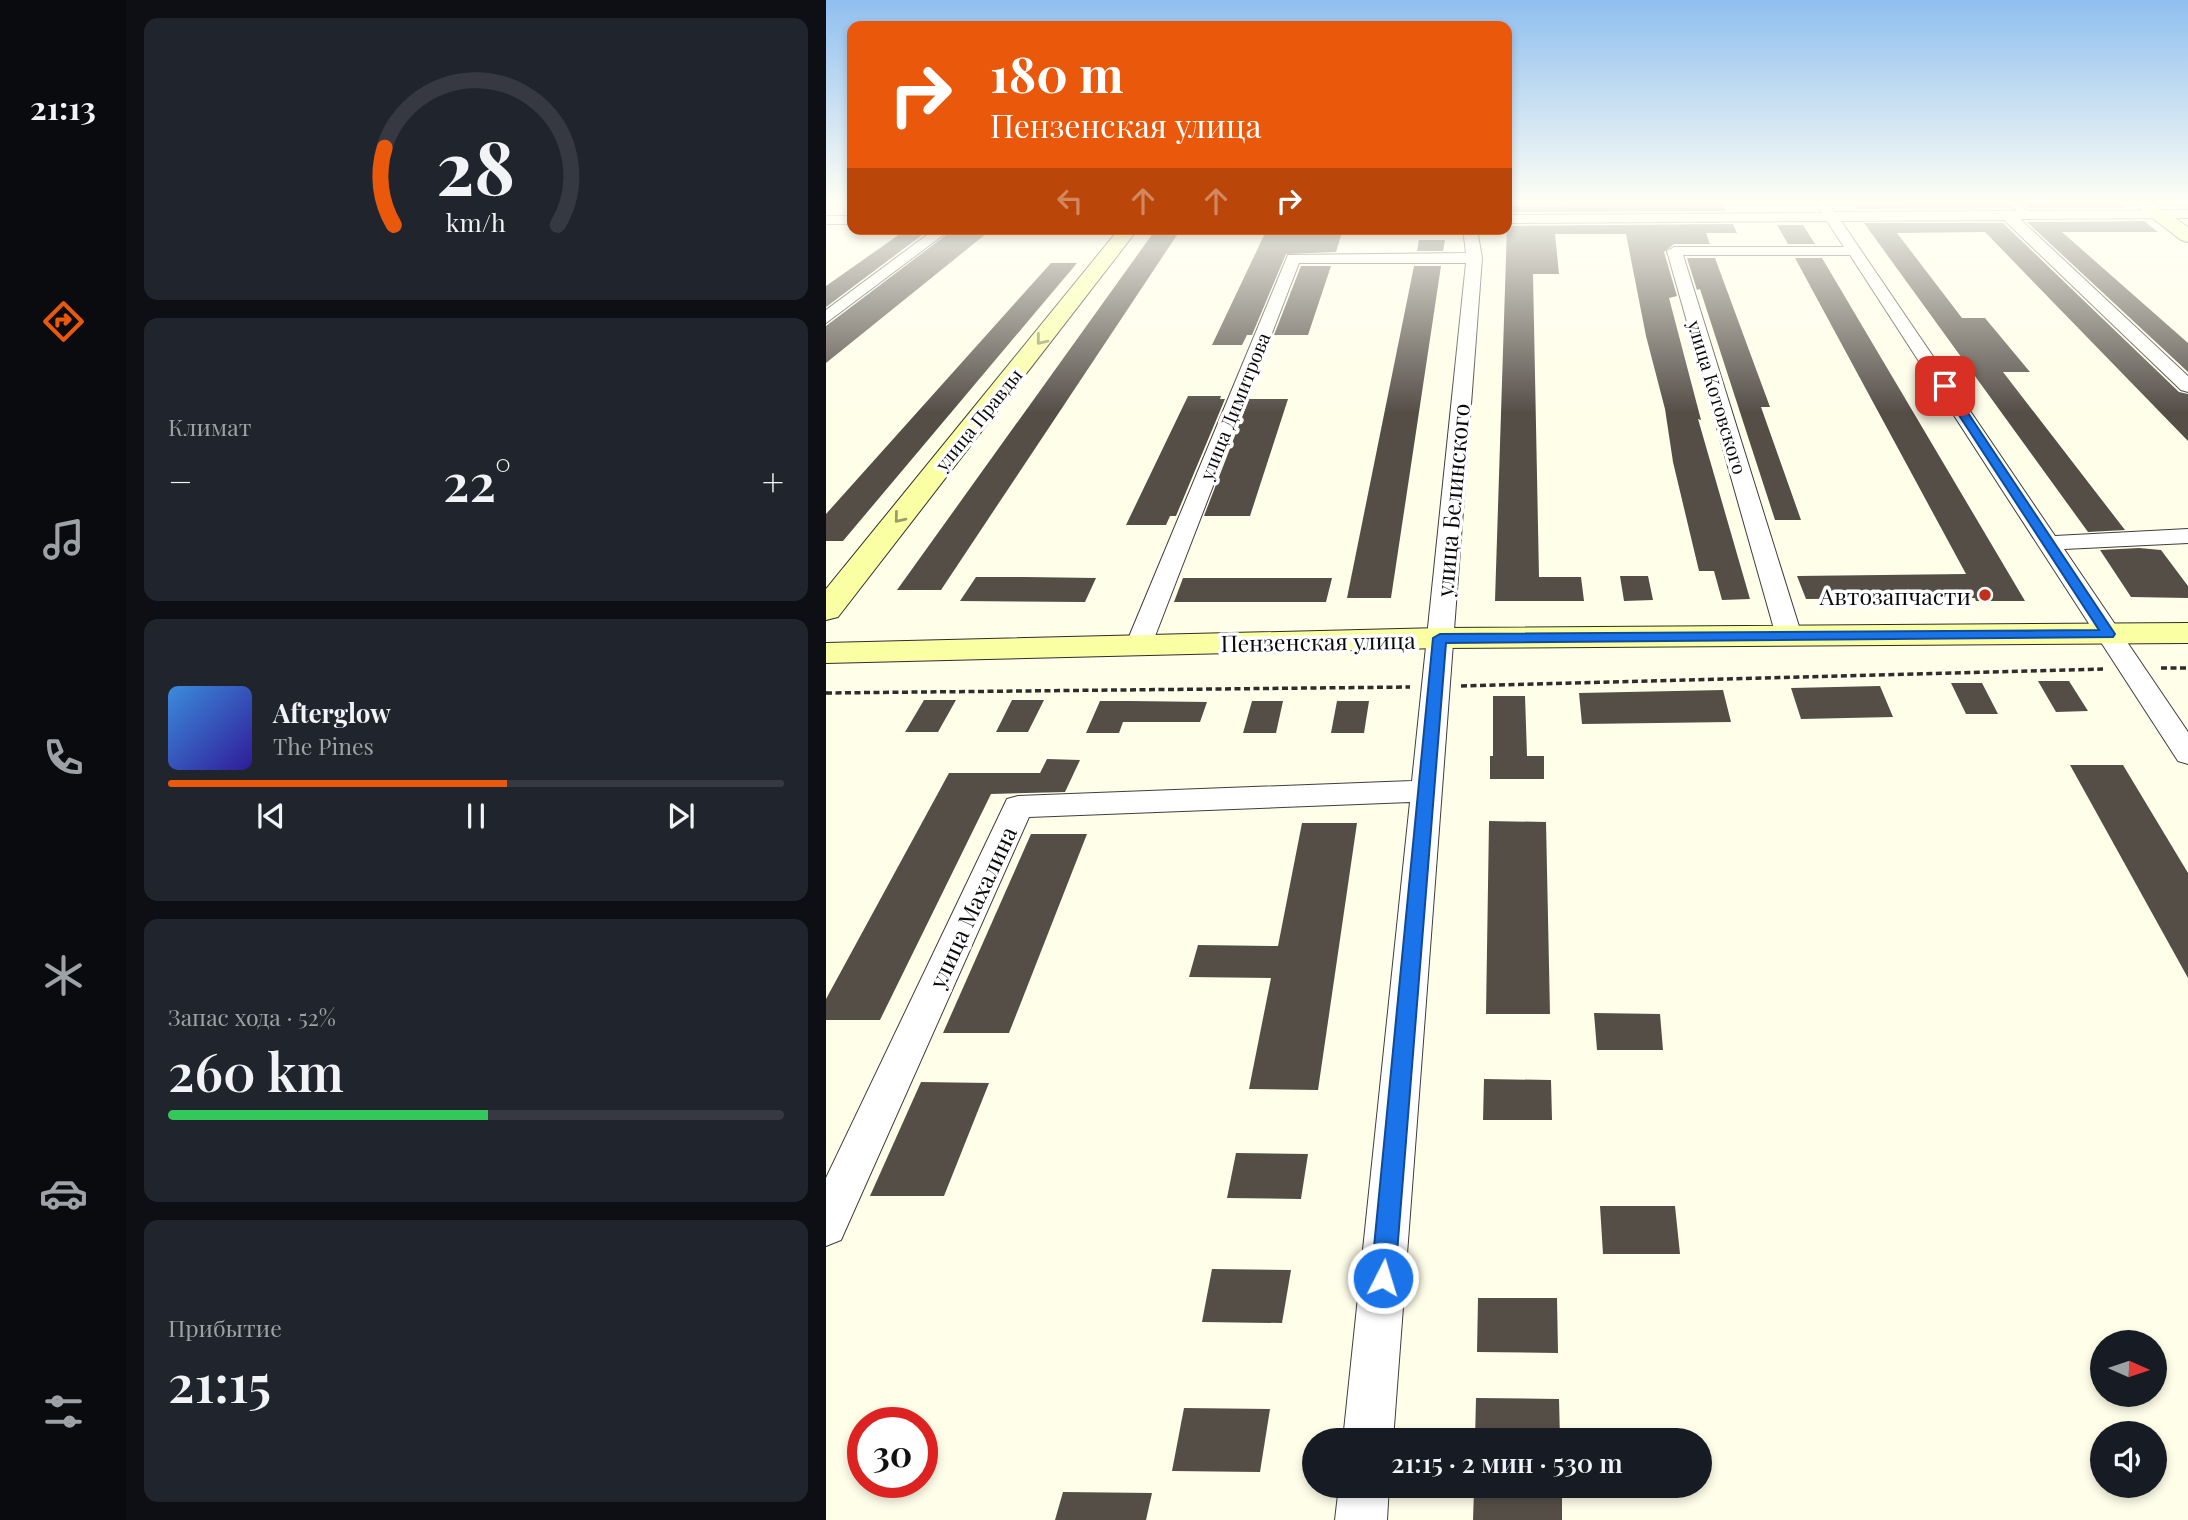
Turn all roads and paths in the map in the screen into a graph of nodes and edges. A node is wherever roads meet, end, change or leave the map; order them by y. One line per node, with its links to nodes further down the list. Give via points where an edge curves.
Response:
1 (887, 272): 8 (street)
2 (1095, 272): 12 (street, улица Правды, one-way to 12)
3 (1287, 272): 17 (street, улица Димитрова)
4 (1470, 272): 16 (street, улица Белинского)
5 (1680, 272): 15 (street, улица Котовского)
6 (1868, 272): 11 (street)
7 (2073, 272): 9 (street)
8 (826, 318)
9 (2188, 386)
10 (2188, 536): 11 (street)
11 (2050, 543): 13 (street)
12 (826, 610)
13 (2108, 634): 14 (street, Пензенская улица); 15 (street, Пензенская улица); 19 (street)
14 (2188, 634)
15 (1789, 636): 16 (street, Пензенская улица)
16 (1440, 638): 17 (street, Пензенская улица); 21 (street, улица Белинского)
17 (1139, 644): 18 (street, Пензенская улица)
18 (826, 653)
19 (2131, 668): 20 (path); 21 (path); 23 (street)
20 (2188, 668)
21 (1436, 686): 22 (path); 24 (street, улица Белинского)
22 (826, 693)
23 (2188, 754)
24 (1426, 791): 25 (street, улица Махалина, via 1018,807); 26 (street, улица Белинского)
25 (826, 1225)
26 (1369, 1428)
27 (1363, 1498): 28 (street)
28 (1361, 1520)

